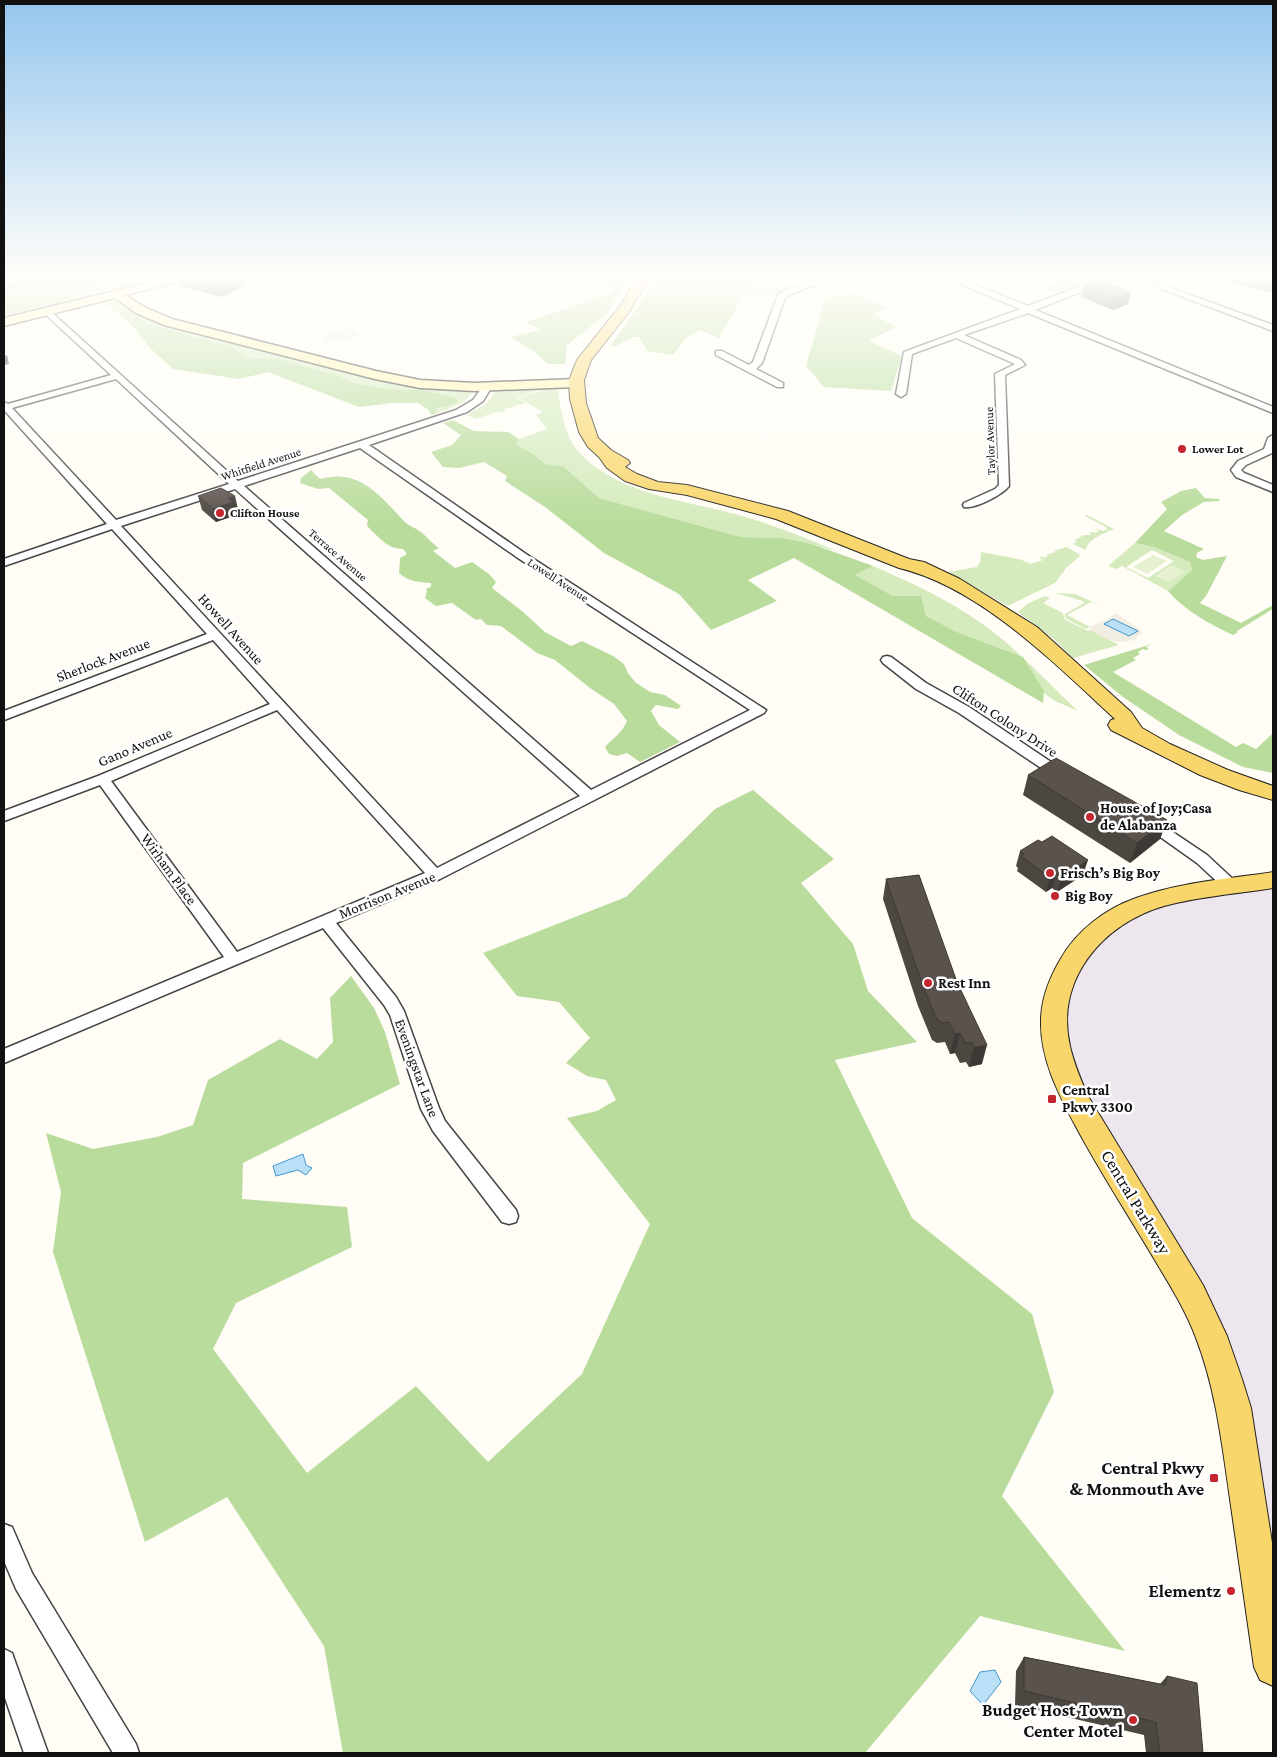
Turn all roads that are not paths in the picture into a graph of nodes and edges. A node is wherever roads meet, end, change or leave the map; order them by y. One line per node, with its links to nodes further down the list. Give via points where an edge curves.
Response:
1 (101, 360): 10 (street, Terrace Avenue)
2 (340, 360): 12 (street, via 413,378)
3 (585, 360): 11 (main road)
4 (734, 360): 9 (street)
5 (758, 360): 9 (street)
6 (907, 360): 14 (street)
7 (1013, 360): 23 (street, Taylor Avenue, via 1020,365 1000,374 1004,486)
8 (1152, 360): 16 (street)
9 (750, 369): 13 (street)
10 (118, 376): 15 (street); 21 (street, Terrace Avenue)
11 (576, 383): 12 (street); 33 (main road, via 586,433 611,465 632,477 672,491 687,490 765,510 905,564 907,571 993,618 1038,652 1113,723 1133,730 1203,768)
12 (488, 385): 20 (street, Whitfield Avenue, via 481,398 467,408)
13 (780, 385)
14 (901, 394)
15 (5, 406): 17 (street, Howell Avenue)
16 (1273, 410)
17 (17, 420): 18 (street); 24 (street, Howell Avenue)
18 (4, 424)
19 (1273, 438): 22 (street, via 1268,451 1242,463 1236,470)
20 (361, 444): 21 (street, Whitfield Avenue); 29 (street, Lowell Avenue, via 527,560)
21 (237, 485): 24 (street, Whitfield Avenue); 34 (street, Terrace Avenue)
22 (1273, 489)
23 (968, 505)
24 (113, 525): 25 (street, Whitfield Avenue); 26 (street, Howell Avenue)
25 (4, 563)
26 (215, 635): 28 (street, Howell Avenue); 30 (street, Sherlock Avenue)
27 (887, 660): 32 (street, Clifton Colony Drive, via 921,686 964,710)
28 (278, 705): 31 (street, Gano Avenue); 37 (street, Howell Avenue)
29 (759, 710): 34 (street, Morrison Avenue)
30 (4, 716)
31 (103, 779): 35 (street, Gano Avenue); 41 (street, Wirham Place)
32 (1074, 782)
33 (1273, 793)
34 (590, 797): 37 (street, Morrison Avenue)
35 (4, 816)
36 (1138, 816): 39 (street, via 1202,859)
37 (435, 875): 40 (street, Morrison Avenue)
38 (1273, 880): 39 (main road, Central Parkway)
39 (1232, 886): 45 (main road, Central Parkway, via 1156,901 1106,923 1078,949 1068,965 1060,982 1054,1025 1058,1054 1070,1088 1192,1296 1223,1366 1234,1408)
40 (325, 920): 41 (street, Morrison Avenue); 43 (street, Eveningstar Lane, via 390,1001 439,1126)
41 (234, 958): 42 (street, Morrison Avenue)
42 (4, 1056)
43 (509, 1216)
44 (4, 1534): 48 (street, via 24,1581)
45 (1273, 1658)
46 (4, 1661): 47 (street)
47 (36, 1753)
48 (127, 1753)

